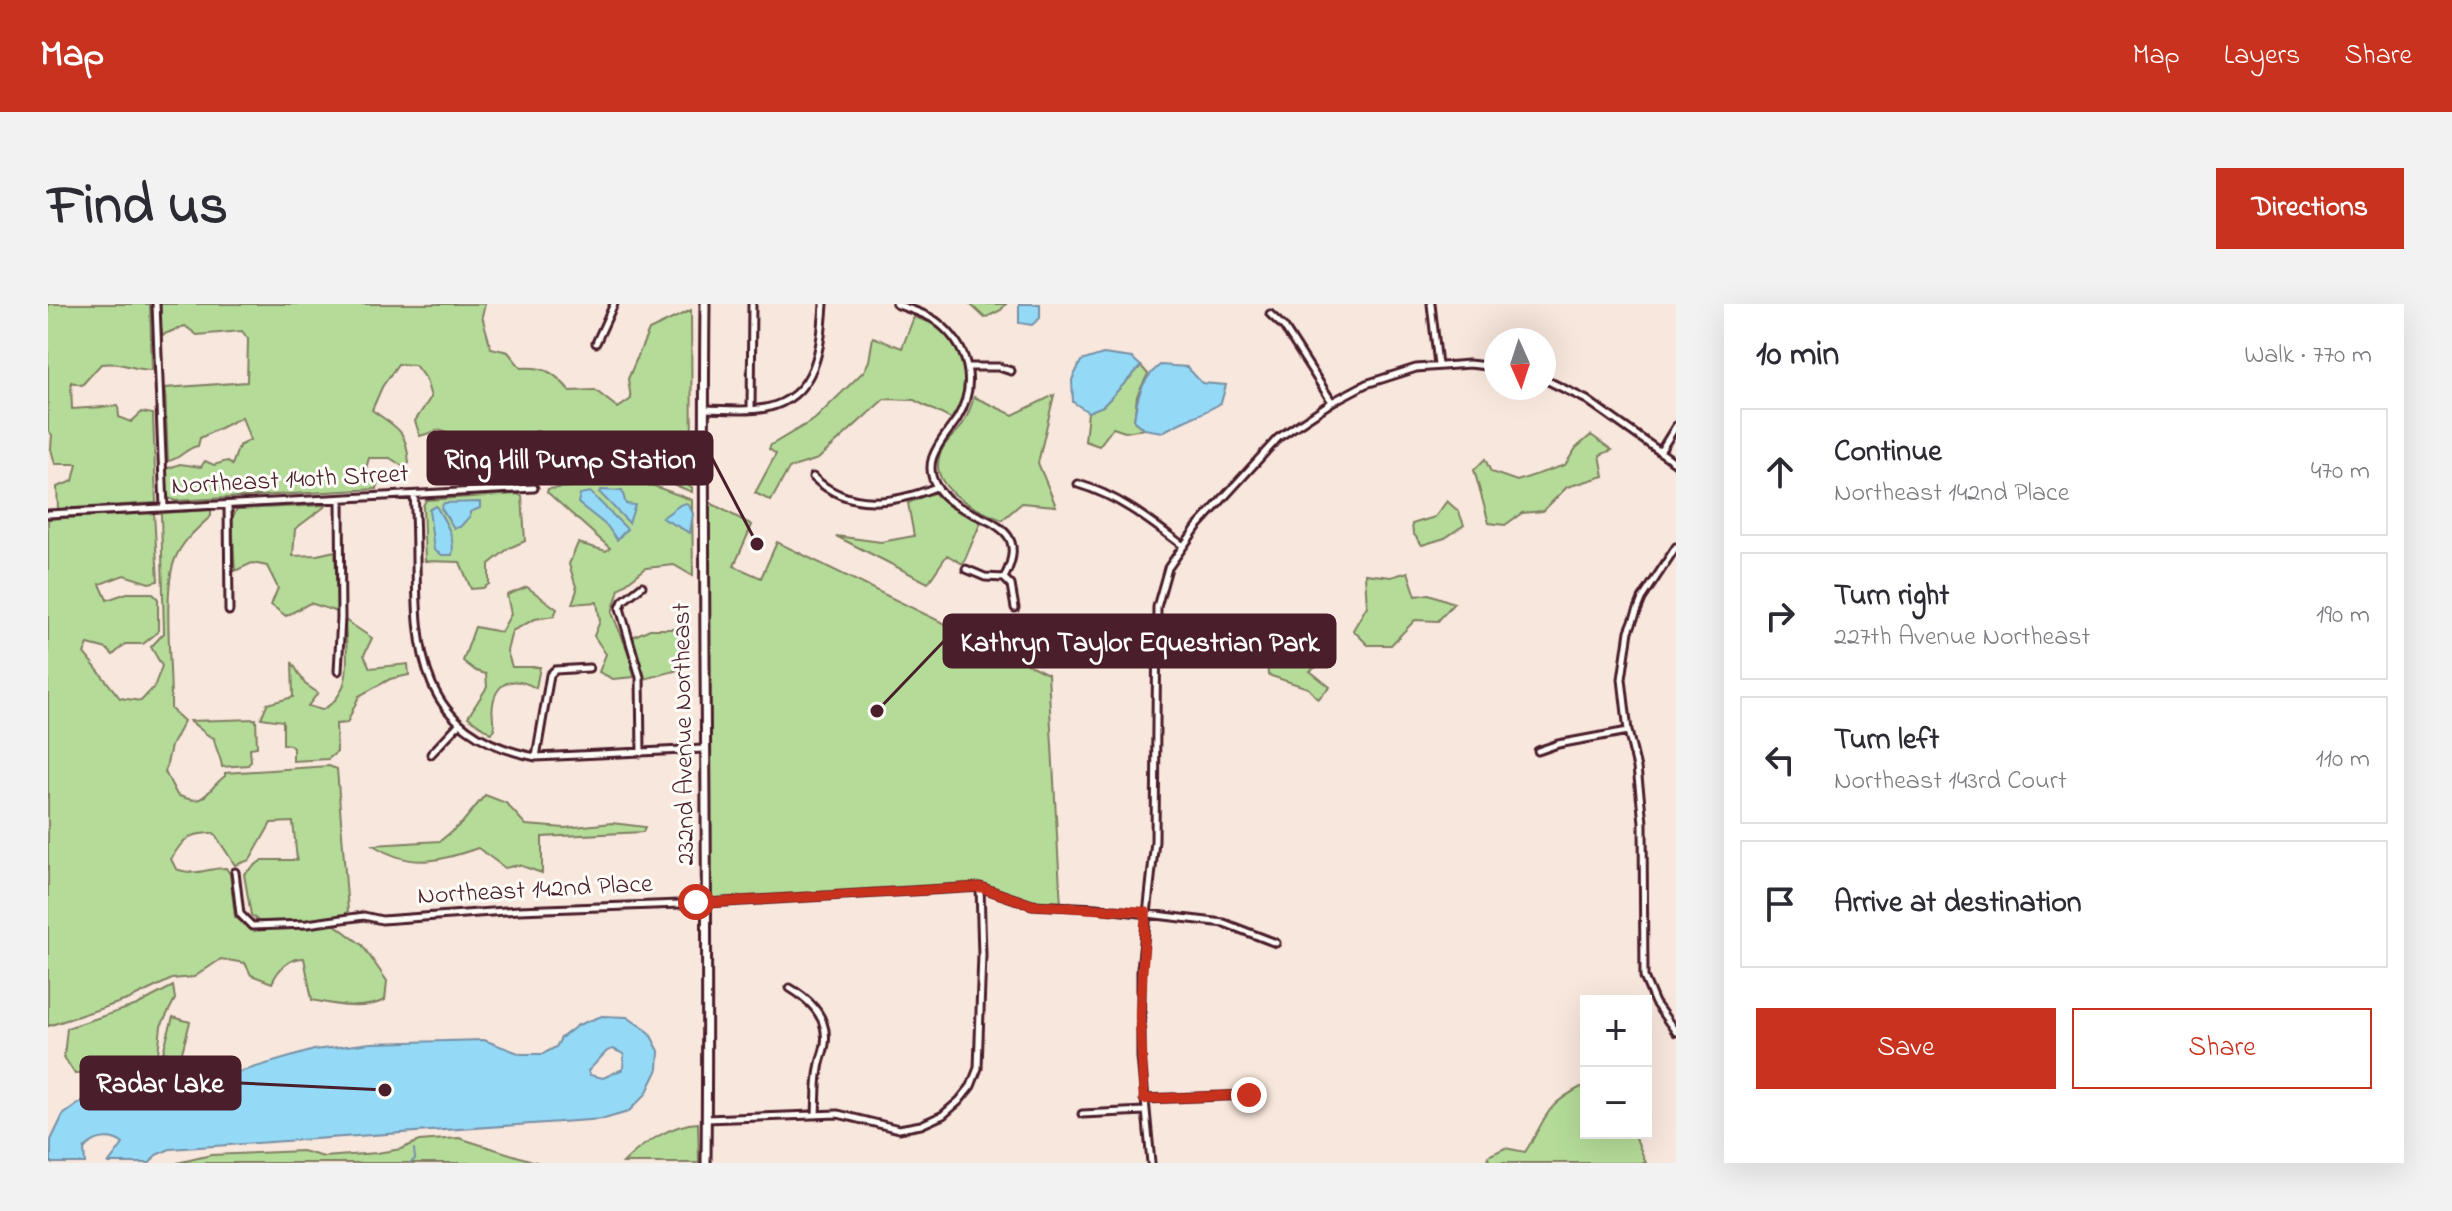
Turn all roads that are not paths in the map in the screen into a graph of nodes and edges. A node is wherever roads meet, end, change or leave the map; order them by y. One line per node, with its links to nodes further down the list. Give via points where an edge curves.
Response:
1 (156, 304): 28 (street)
2 (614, 304): 9 (street)
3 (705, 304): 16 (street, 232nd Avenue Northeast)
4 (752, 304): 17 (street)
5 (824, 304): 17 (street, via 821,344 808,380 790,398)
6 (896, 304): 11 (street, via 934,319 962,347)
7 (1431, 304): 10 (street)
8 (1270, 314): 15 (street)
9 (596, 343)
10 (1438, 365): 12 (street); 15 (street, via 1385,377)
11 (968, 367): 13 (street); 23 (street, via 958,416 935,446 931,473)
12 (1484, 367)
13 (1011, 371)
14 (1556, 385): 19 (street, via 1587,400)
15 (1332, 402): 30 (street, via 1278,438)
16 (704, 409): 17 (street); 41 (street, 232nd Avenue Northeast)
17 (751, 409)
18 (1676, 426): 19 (street)
19 (1660, 452): 20 (street)
20 (1676, 463)
21 (813, 477): 23 (street, via 848,499 881,503)
22 (1078, 484): 30 (street, via 1133,508)
23 (936, 487): 33 (street, via 961,510 994,521 1009,534 1012,552)
24 (534, 488): 25 (street, Northeast 140th Street)
25 (414, 495): 26 (street, Northeast 140th Street); 39 (street, via 418,640 435,691)
26 (340, 499): 27 (street, Northeast 140th Street); 38 (street)
27 (228, 505): 28 (street, Northeast 140th Street); 36 (street)
28 (164, 508): 29 (street, Northeast 140th Street)
29 (48, 514)
30 (1182, 545): 49 (street, via 1168,568 1157,607 1155,841)
31 (1676, 547): 40 (street, via 1642,599 1629,631 1622,679)
32 (966, 569): 33 (street)
33 (1004, 578): 35 (street, via 1011,585)
34 (642, 586): 43 (street, via 620,608 640,677)
35 (1015, 608)
36 (229, 611)
37 (589, 668): 45 (street, via 555,670 550,675)
38 (338, 671)
39 (460, 723): 44 (street); 45 (street, via 485,741)
40 (1628, 731): 42 (street); 52 (street, via 1643,822 1644,977)
41 (704, 749): 43 (street); 48 (street, 232nd Avenue Northeast)
42 (1538, 751)
43 (641, 753): 45 (street)
44 (431, 754)
45 (536, 757)
46 (235, 872): 48 (street, Northeast 142nd Place, via 240,914 252,926 364,916 382,920)
47 (980, 887): 48 (street, Northeast 142nd Place); 49 (street, Northeast 142nd Place, via 1032,905); 56 (street, via 981,1048 971,1086 943,1115 899,1129 855,1116)
48 (707, 903): 58 (street, 232nd Avenue Northeast)
49 (1146, 912): 50 (street, Northeast 142nd Place, via 1224,923); 54 (street, via 1140,1015)
50 (1276, 943)
51 (790, 988): 56 (street, via 807,998 824,1026)
52 (1676, 1032)
53 (1249, 1095): 54 (street)
54 (1144, 1099): 55 (street)
55 (1145, 1111): 57 (street); 60 (street)
56 (816, 1114): 58 (street)
57 (1082, 1114)
58 (706, 1119): 59 (street, 232nd Avenue Northeast)
59 (706, 1163)
60 (1151, 1163)

